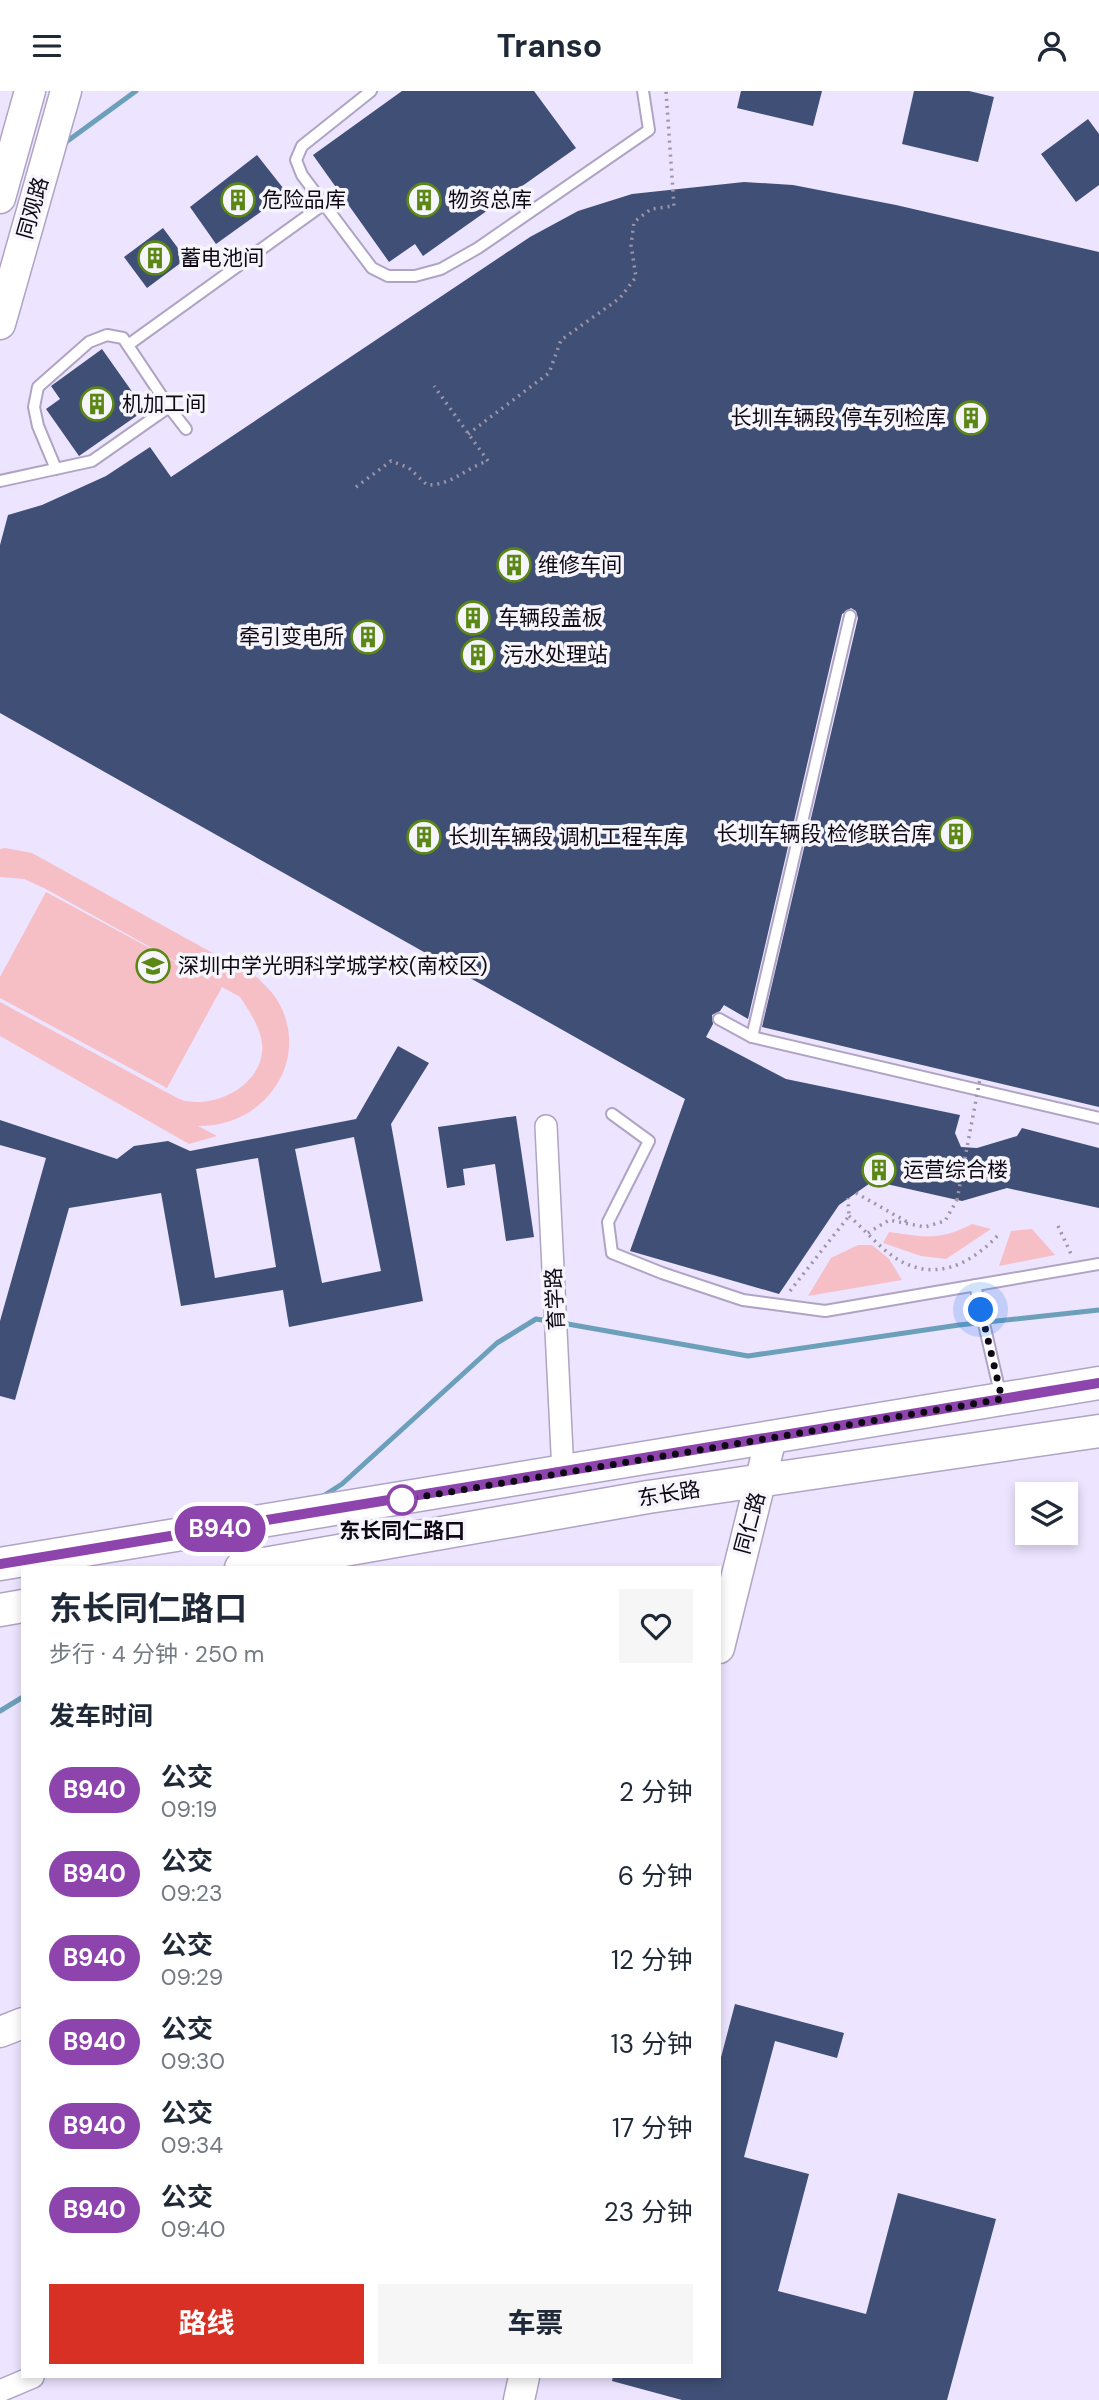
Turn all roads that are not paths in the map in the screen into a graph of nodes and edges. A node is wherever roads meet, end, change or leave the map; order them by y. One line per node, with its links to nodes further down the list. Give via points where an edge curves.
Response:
1 (30, 91): 5 (street, 同观路)
2 (66, 91): 7 (street, 同观路)
3 (371, 91): 6 (lane, via 302,146 296,160)
4 (643, 91): 6 (lane, via 649,130 441,269 415,276 388,276 372,268)
5 (0, 198)
6 (324, 204): 8 (lane)
7 (0, 324)
8 (128, 345): 9 (lane); 11 (lane, via 123,338 107,335 89,342 38,387 34,407 38,426)
9 (169, 408): 10 (lane); 11 (lane, via 92,461)
10 (186, 429)
11 (56, 469): 12 (lane)
12 (0, 481)
13 (850, 616): 15 (lane)
14 (719, 1019): 15 (lane)
15 (752, 1037): 17 (lane)
16 (611, 1114): 20 (lane, via 649,1141 608,1222 612,1253 743,1300 825,1311)
17 (1099, 1118)
18 (546, 1126): 25 (street, 育学路)
19 (1099, 1264): 20 (lane)
20 (975, 1286): 22 (lane)
21 (1099, 1383): 22 (main road, 东长路)
22 (1002, 1399): 24 (main road, 东长路)
23 (1099, 1431): 26 (main road, 东长路)
24 (760, 1440): 25 (main road, 东长路); 26 (street, 同仁路)
25 (563, 1473): 27 (main road, 东长路)
26 (751, 1482): 28 (main road, 东长路); 29 (street, 同仁路); 32 (street, 同仁路)
27 (0, 1564)
28 (254, 1566)
29 (720, 1566)
30 (21, 1606): 31 (main road)
31 (0, 1610)
32 (721, 1638)
33 (21, 2024): 34 (street)
34 (0, 2032)
35 (31, 2378): 38 (street)
36 (524, 2378): 39 (street)
37 (545, 2378): 40 (street)
38 (0, 2391)
39 (519, 2400)
40 (539, 2400)

